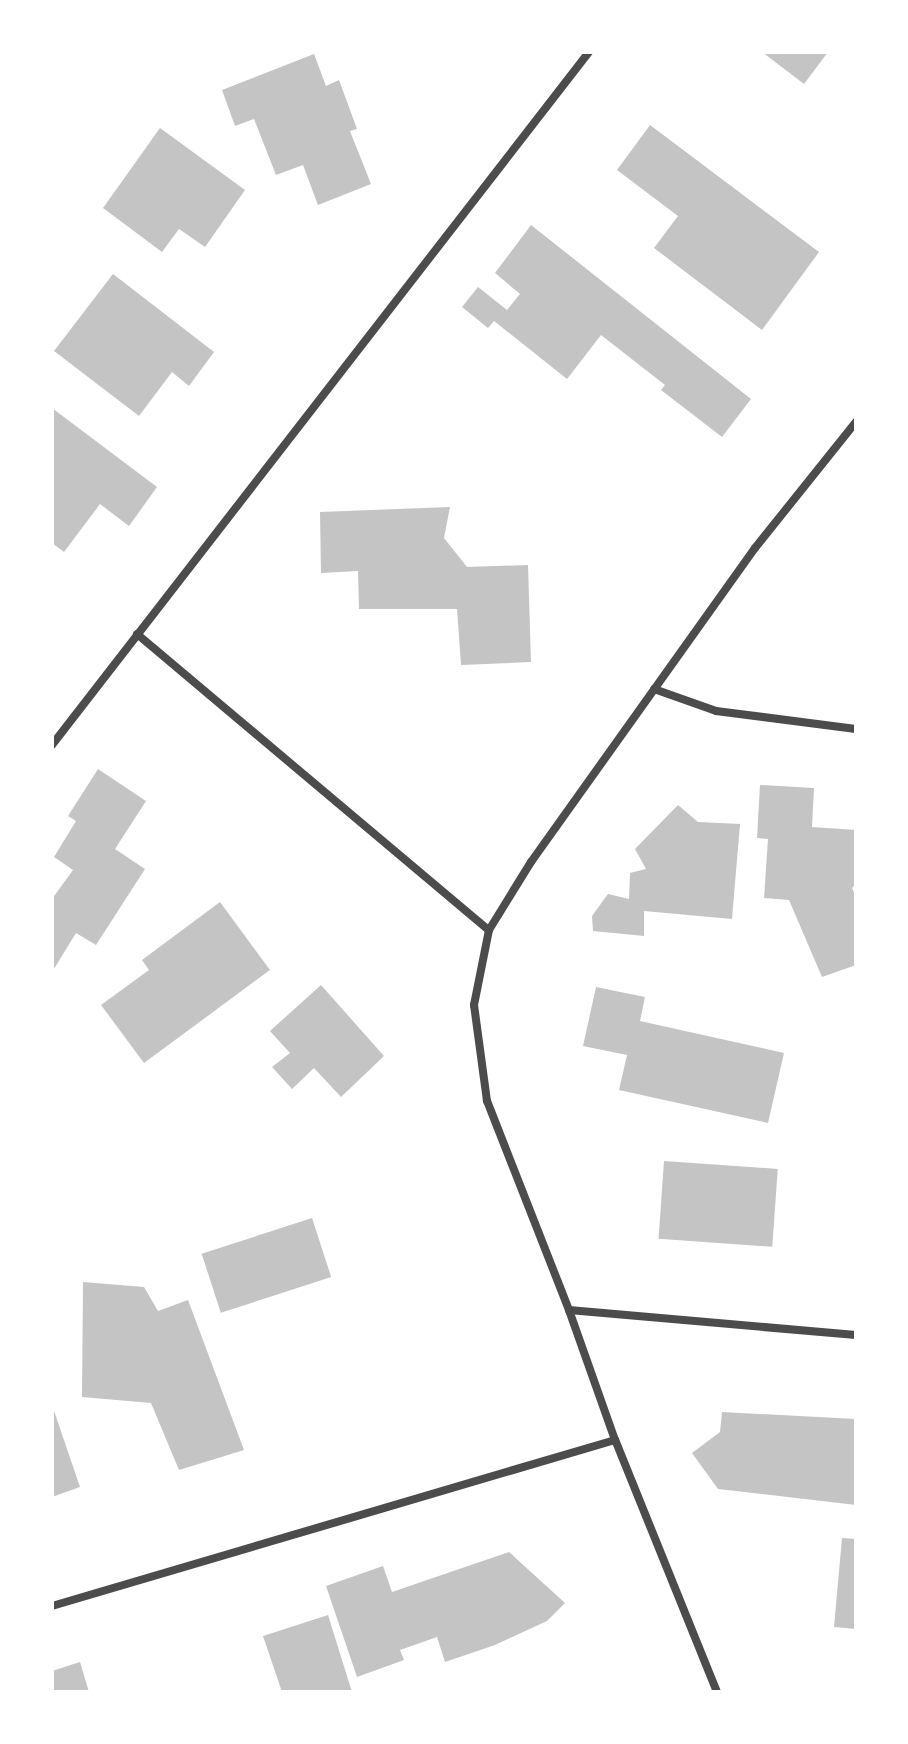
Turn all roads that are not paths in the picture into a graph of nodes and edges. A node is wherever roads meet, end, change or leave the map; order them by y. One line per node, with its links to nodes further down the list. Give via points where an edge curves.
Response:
1 (589, 52): 3 (street)
2 (856, 422): 4 (street, via 755,548)
3 (137, 634): 6 (street); 7 (street)
4 (654, 689): 5 (street, via 716,711); 7 (street)
5 (856, 729)
6 (52, 745)
7 (489, 930): 8 (street, via 474,1005 487,1101)
8 (569, 1310): 9 (street); 10 (street)
9 (856, 1335)
10 (615, 1440): 11 (street); 12 (street)
11 (52, 1606)
12 (717, 1692)

